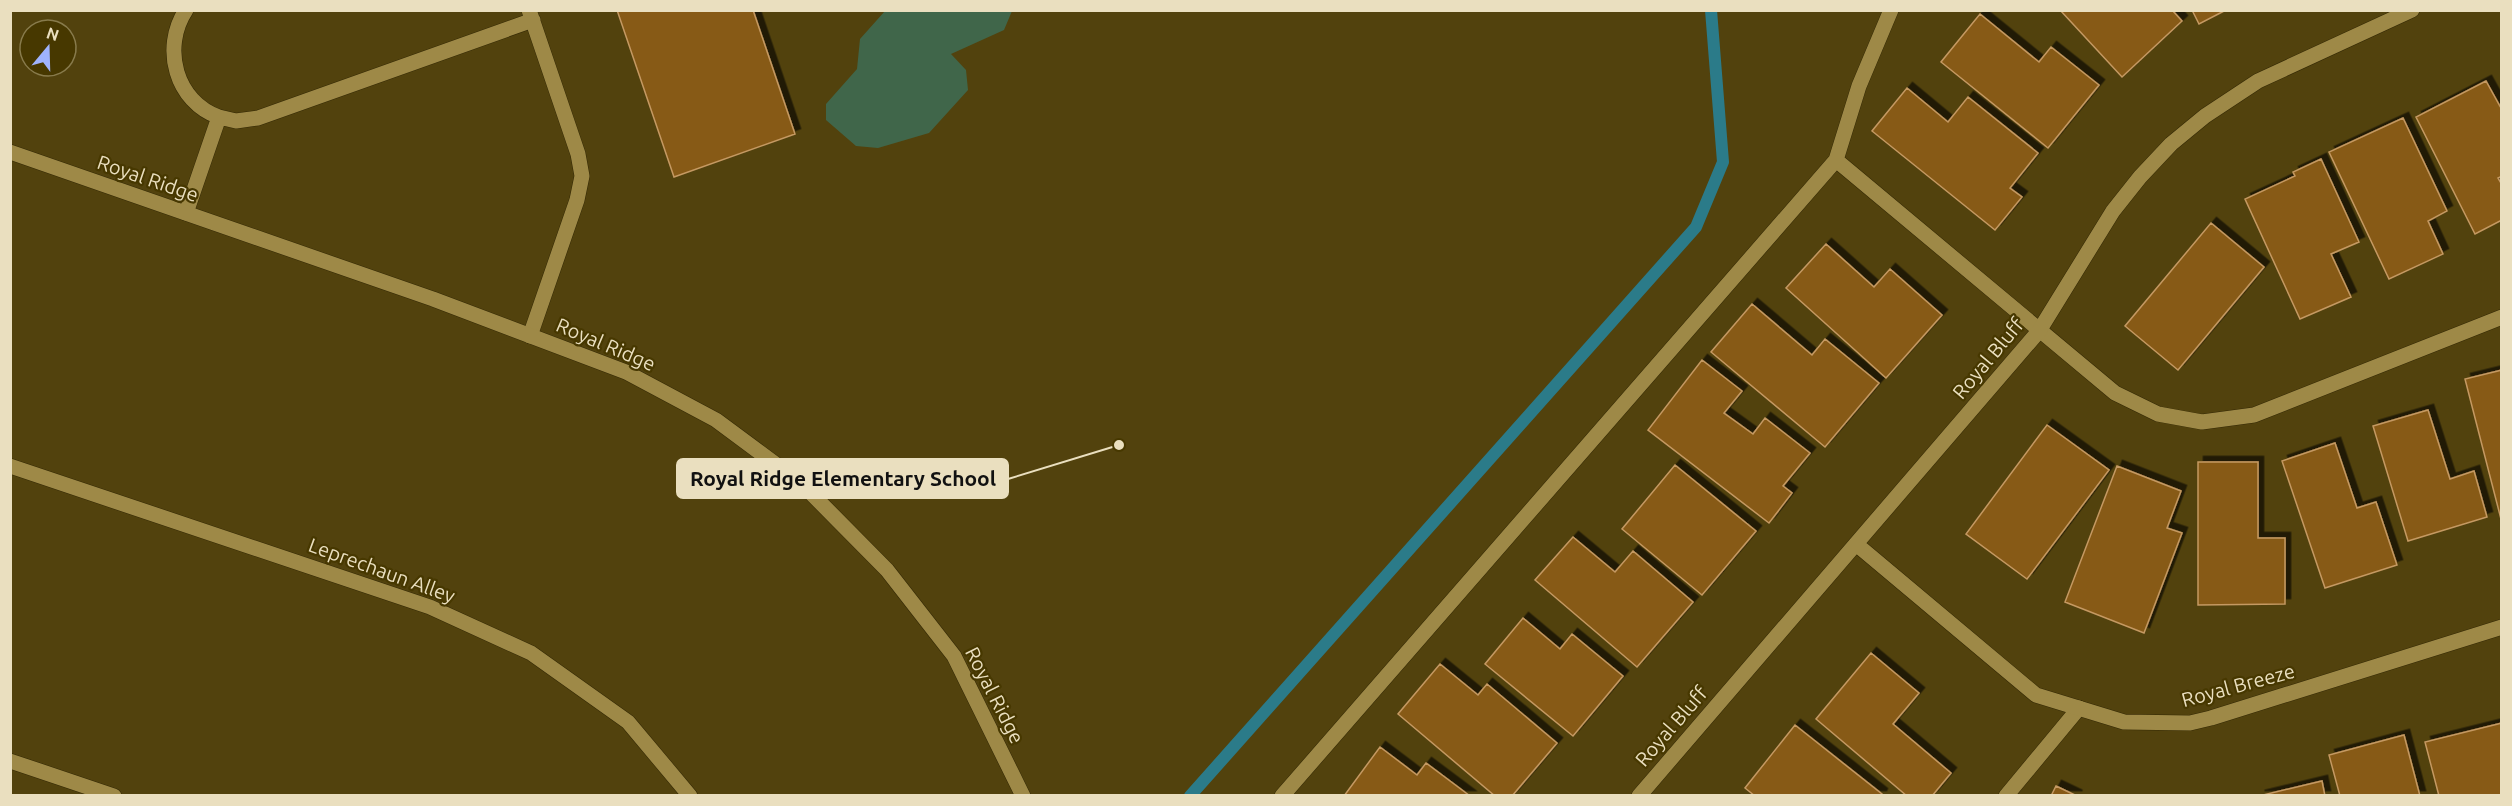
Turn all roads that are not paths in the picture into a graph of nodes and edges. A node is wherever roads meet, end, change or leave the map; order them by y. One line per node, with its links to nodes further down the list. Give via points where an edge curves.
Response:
1 (186, 10): 5 (street, via 173,42 178,76 194,103)
2 (1891, 10): 7 (street, via 1859,86)
3 (2412, 10): 10 (street, Royal Bluff, via 2258,81 2171,144 2113,211)
4 (531, 15): 5 (street, via 258,118 236,121); 11 (street, via 582,176)
5 (219, 117): 8 (street)
6 (10, 152): 8 (street, Royal Ridge)
7 (1836, 160): 10 (street); 20 (street)
8 (186, 213): 11 (street, Royal Ridge)
9 (2502, 317): 10 (street, via 2254,415 2202,422 2158,414 2115,393)
10 (2039, 331): 13 (street, Royal Bluff)
11 (530, 336): 19 (street, Royal Ridge, via 626,372 716,420 801,483 887,570 954,656)
12 (10, 466): 18 (street, Leprechaun Alley, via 430,607 531,652 628,722)
13 (1856, 544): 15 (street, Royal Breeze, via 2036,694); 21 (street, Royal Bluff)
14 (2502, 627): 15 (street, Royal Breeze, via 2190,723 2124,722)
15 (2079, 708): 22 (street)
16 (10, 761): 17 (street)
17 (114, 795)
18 (690, 795)
19 (1023, 795)
20 (1282, 795)
21 (1639, 795)
22 (2006, 795)

